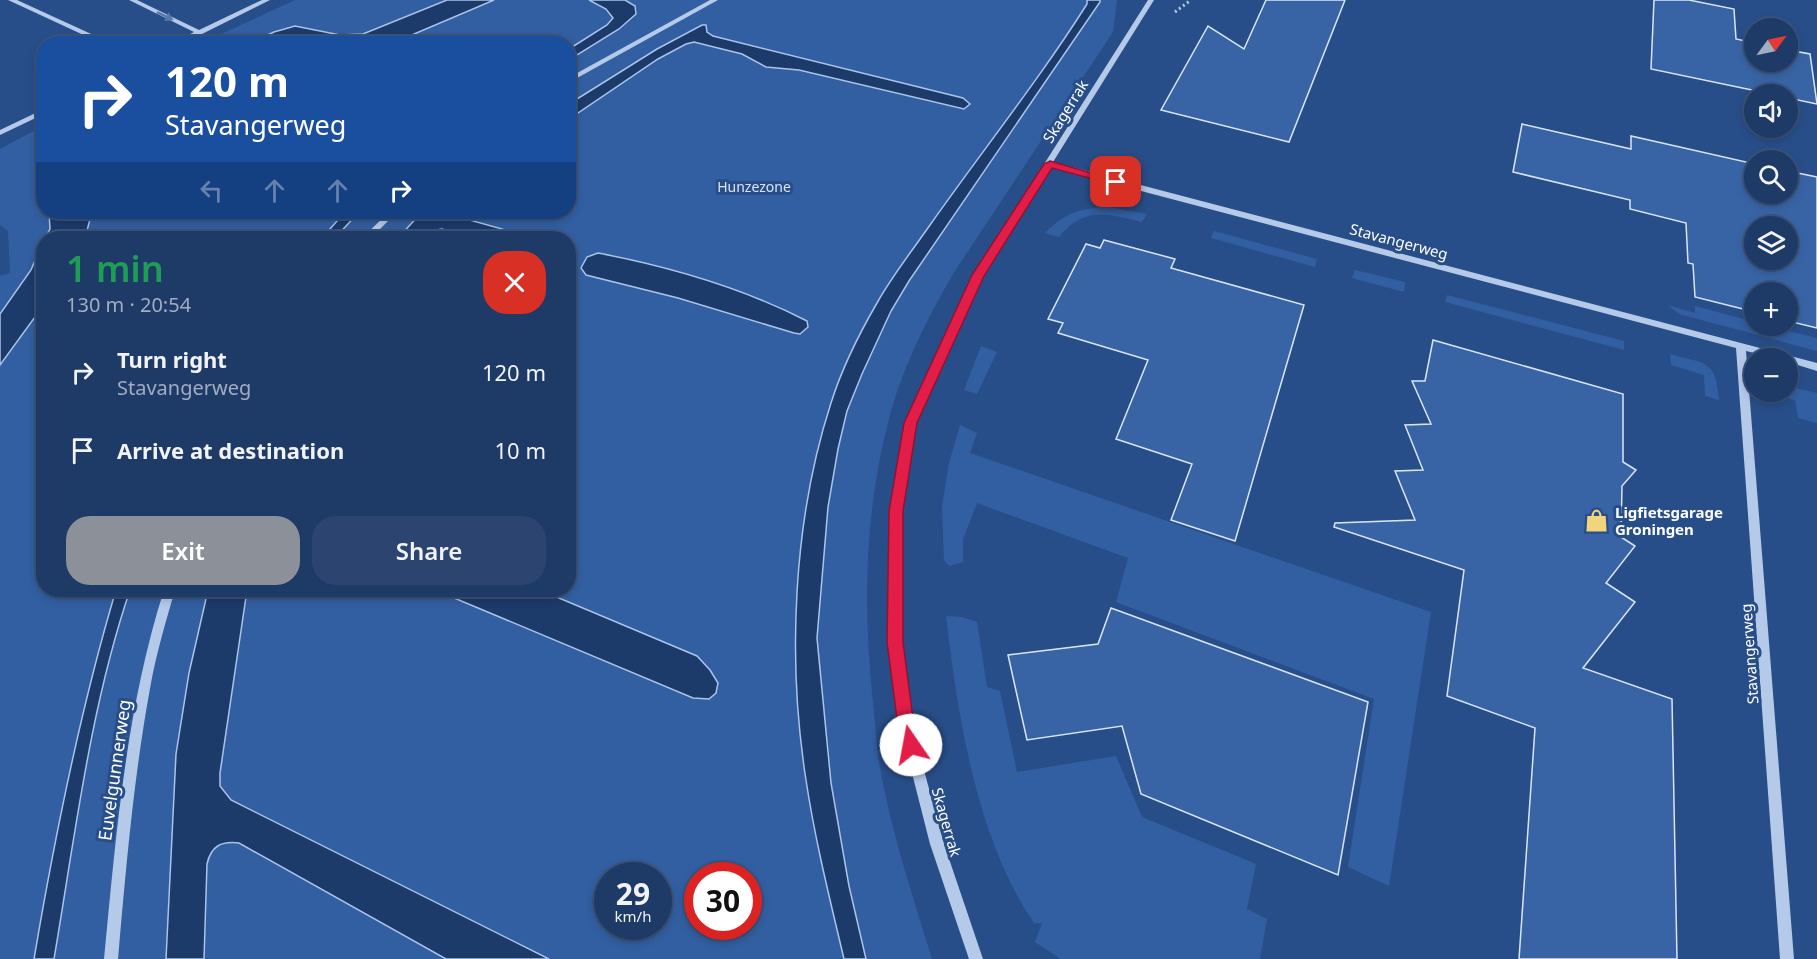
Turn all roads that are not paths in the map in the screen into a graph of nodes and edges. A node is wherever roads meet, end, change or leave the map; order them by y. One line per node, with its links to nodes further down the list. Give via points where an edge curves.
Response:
1 (10, 0): 7 (street)
2 (132, 0): 6 (street, one-way to 6)
3 (267, 0): 6 (street)
4 (716, 0): 9 (street)
5 (1151, 0): 12 (street, Skagerrak)
6 (198, 32): 8 (street)
7 (92, 36)
8 (190, 36)
9 (576, 77)
10 (36, 115): 11 (street)
11 (0, 133)
12 (1050, 164): 15 (street, Stavangerweg); 21 (street, Skagerrak, via 978,275 911,423 896,511 895,642 906,726 936,844)
13 (386, 219): 14 (street)
14 (373, 231)
15 (1741, 347): 16 (street, Stavangerweg); 22 (street, Stavangerweg)
16 (1745, 348)
17 (1798, 362): 18 (street, Stavangerweg)
18 (1817, 367)
19 (167, 597): 20 (street, Euvelgunnerweg, via 142,696 125,804)
20 (111, 959)
21 (976, 959)
22 (1786, 959)

